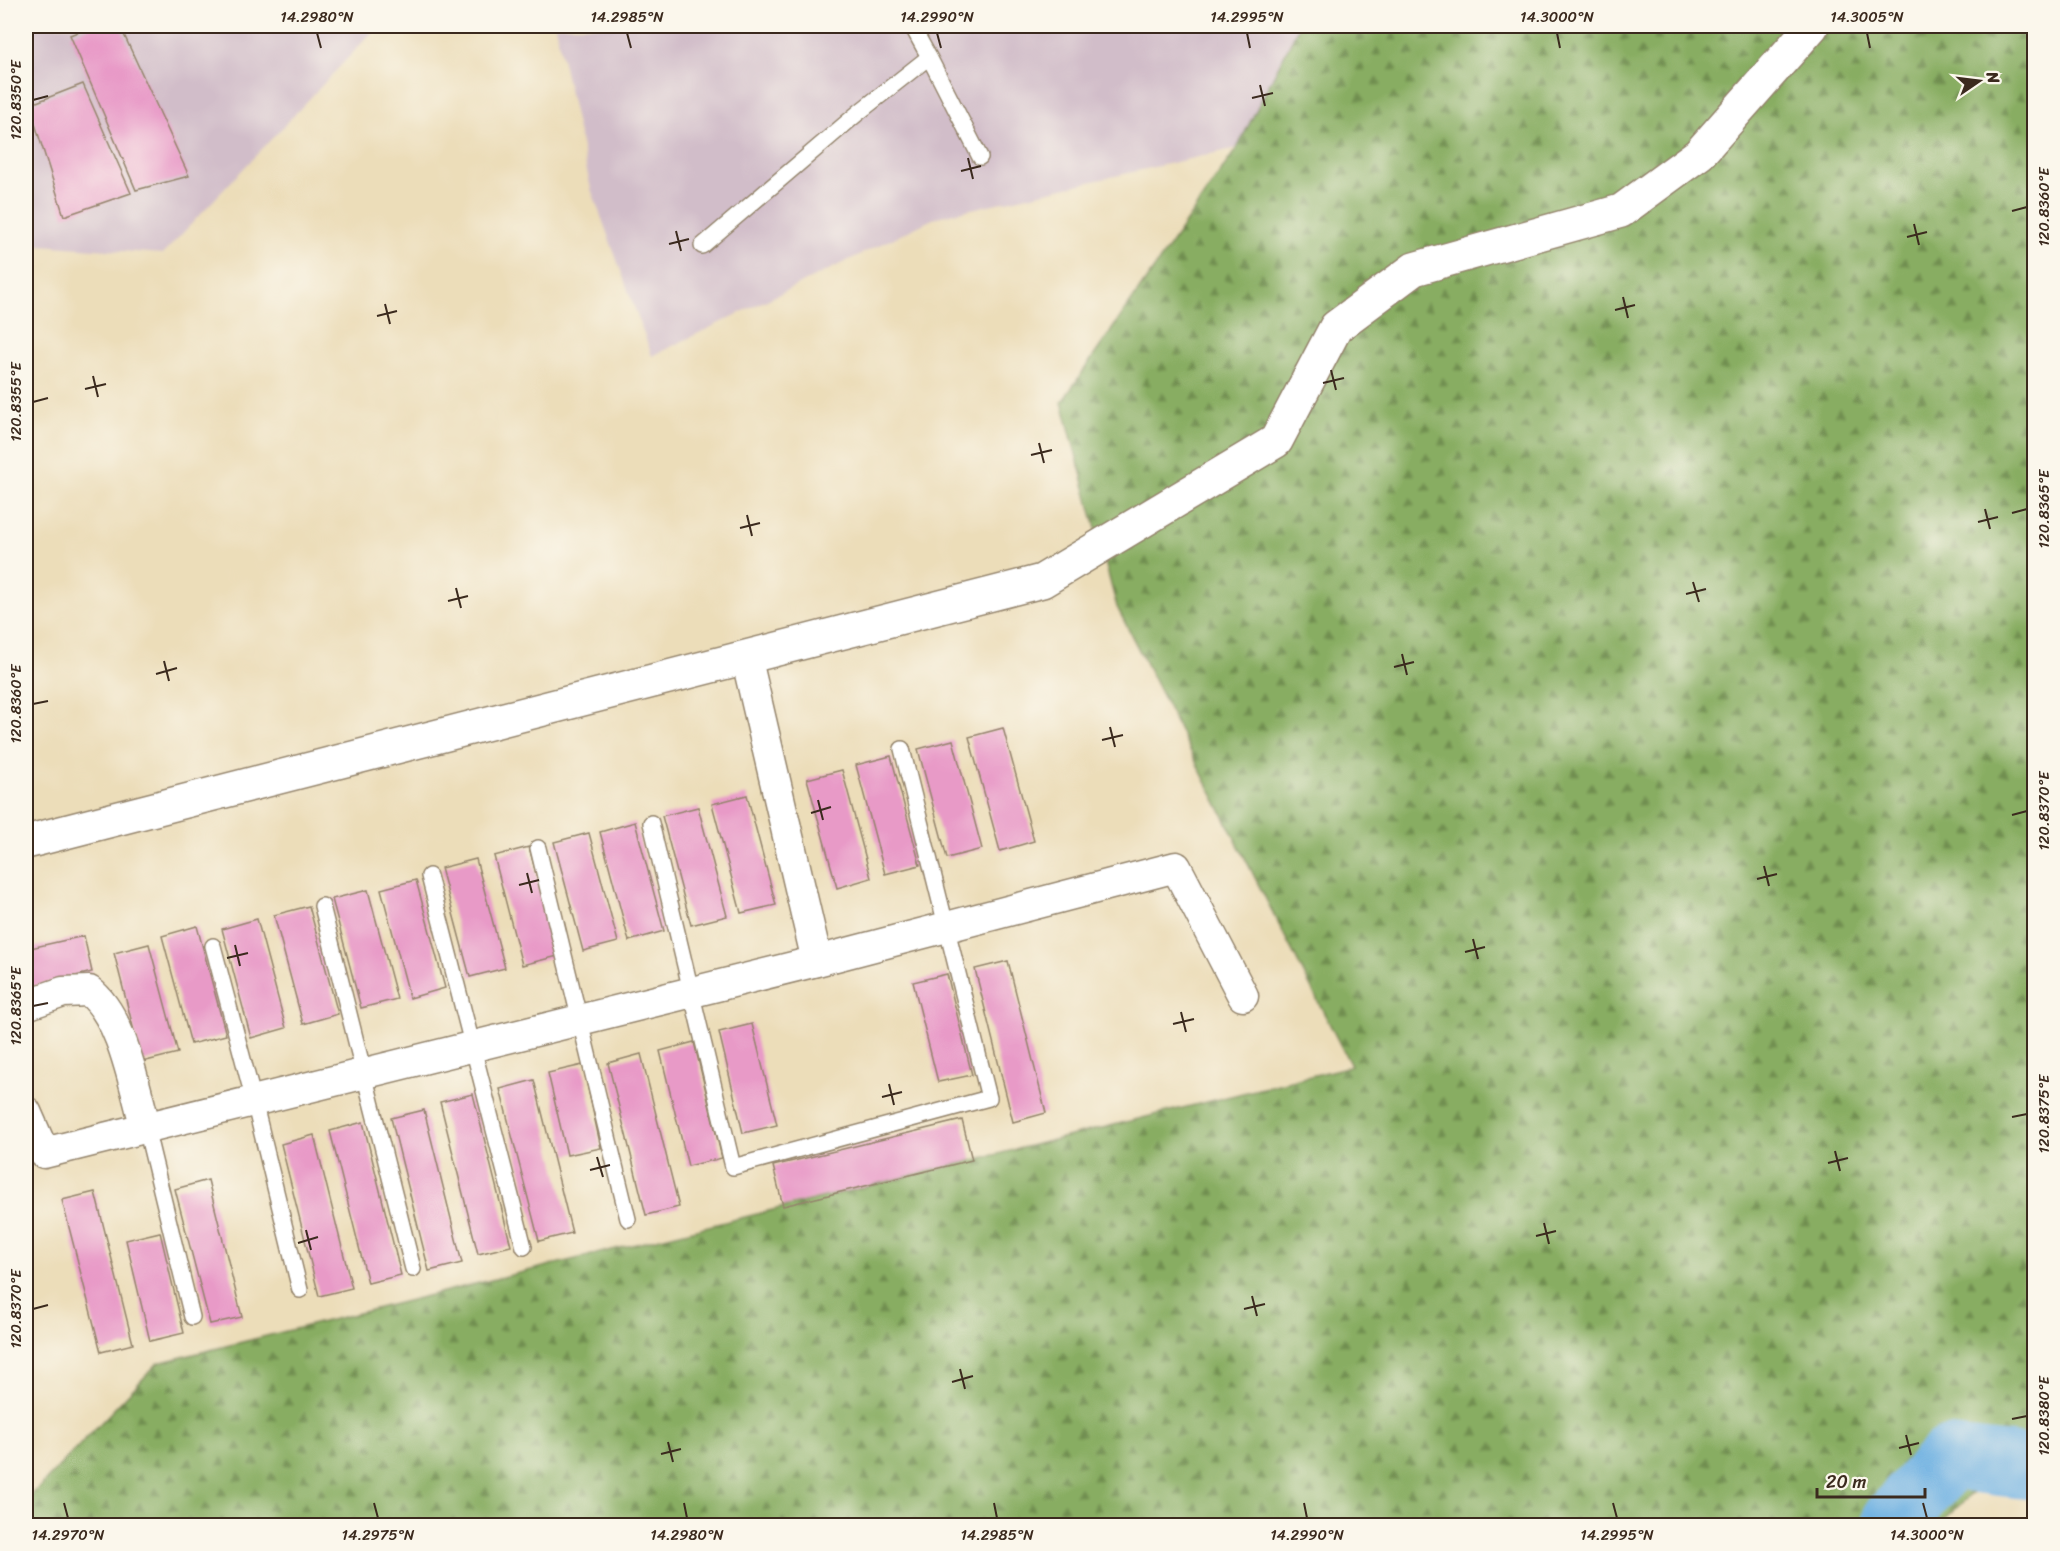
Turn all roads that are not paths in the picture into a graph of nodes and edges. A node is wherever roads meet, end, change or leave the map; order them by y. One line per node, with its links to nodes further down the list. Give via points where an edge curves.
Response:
1 (912, 26): 3 (lane)
2 (1812, 26): 6 (street, via 1699,154 1622,211 1414,269 1336,327 1276,441 1042,581)
3 (929, 57): 4 (lane); 5 (lane, via 858,112)
4 (980, 157)
5 (702, 246)
6 (746, 656): 9 (street); 15 (street)
7 (902, 749): 13 (lane)
8 (651, 823): 16 (lane)
9 (26, 842)
10 (538, 848): 19 (lane)
11 (429, 876): 20 (lane)
12 (322, 906): 21 (lane)
13 (947, 927): 15 (street); 16 (lane, via 989,1098 733,1167); 17 (street, via 1176,867)
14 (213, 946): 22 (lane)
15 (818, 961): 16 (street)
16 (691, 992): 19 (street)
17 (1243, 996)
18 (26, 1005): 24 (street, via 63,992 89,991 101,1000 118,1034)
19 (581, 1020): 20 (street); 25 (lane)
20 (471, 1047): 21 (street); 26 (lane)
21 (362, 1074): 22 (street); 27 (lane)
22 (254, 1101): 24 (street); 28 (lane)
23 (26, 1112): 24 (street, via 44,1154)
24 (147, 1128): 29 (lane)
25 (628, 1219)
26 (524, 1247)
27 (413, 1269)
28 (300, 1290)
29 (192, 1317)

